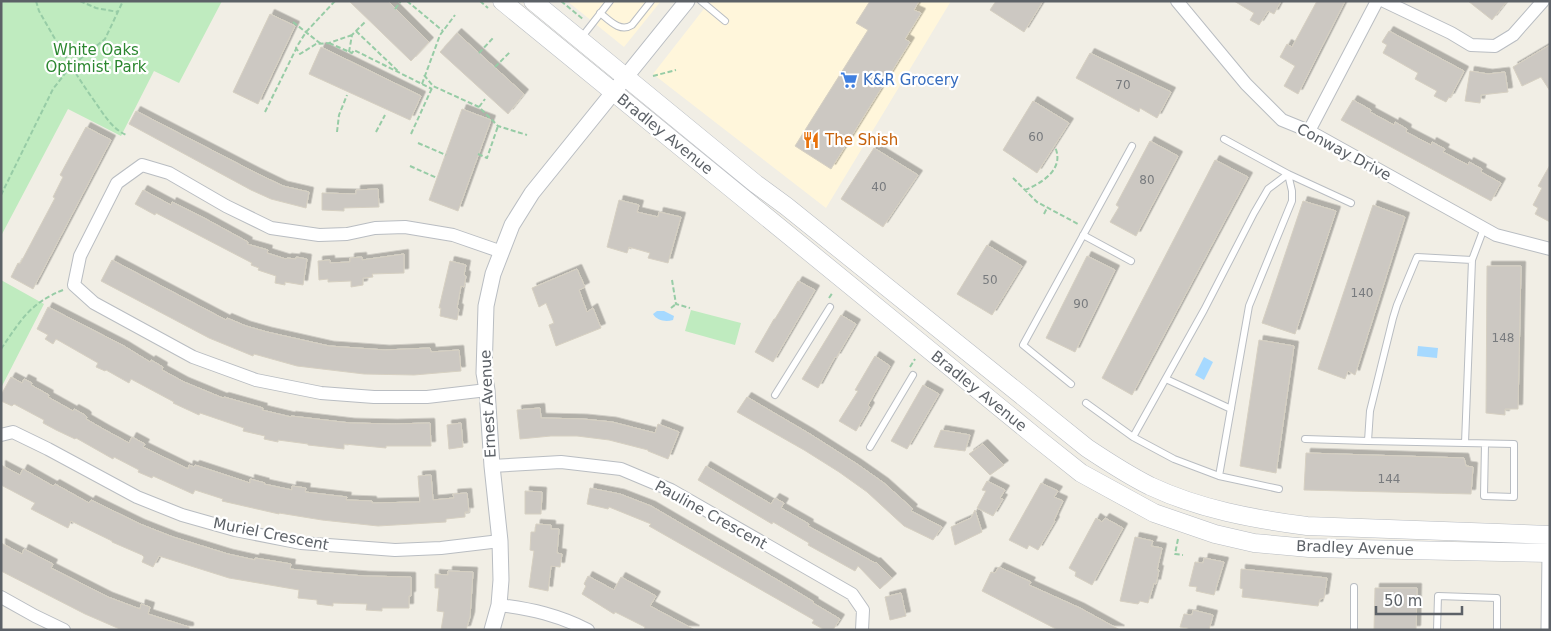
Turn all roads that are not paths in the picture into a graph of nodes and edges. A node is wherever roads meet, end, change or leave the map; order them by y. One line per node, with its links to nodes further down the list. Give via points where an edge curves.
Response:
1 (502, 1): 15 (main road, Bradley Avenue)
2 (533, 1): 14 (main road, Bradley Avenue)
3 (610, 1): 11 (lane)
4 (651, 1): 11 (lane, via 628,28 619,27)
5 (687, 1): 14 (street, Ernest Avenue)
6 (701, 1): 12 (lane)
7 (1177, 1): 16 (street, Conway Drive, via 1246,84 1282,120)
8 (1377, 1): 16 (street)
9 (1384, 1): 10 (street, via 1471,45 1495,46 1513,35)
10 (1543, 1)
11 (600, 13): 13 (lane)
12 (725, 21)
13 (585, 32)
14 (626, 77): 15 (street, Ernest Avenue); 45 (main road, Bradley Avenue, via 1087,448 1151,486 1210,508 1307,526)
15 (614, 92): 24 (street, Ernest Avenue, via 532,193 512,225); 47 (main road, Bradley Avenue, via 1081,473 1154,513 1215,534 1254,543 1309,548)
16 (1308, 131): 21 (street, Conway Drive)
17 (1224, 139): 19 (lane)
18 (1132, 146): 22 (lane)
19 (1288, 174): 20 (lane); 29 (lane, via 1268,189); 34 (lane, via 1292,201 1249,306)
20 (1351, 203)
21 (1484, 228): 23 (street, Conway Drive, via 1496,235); 25 (lane)
22 (1085, 232): 26 (lane); 30 (lane, via 1023,345)
23 (1550, 249)
24 (502, 252): 31 (street, Ernest Avenue, via 486,306 484,372); 31 (street, via 453,235 405,227 318,235 271,228 169,173 142,165 117,183 80,256 74,285 94,303 193,357 256,380 321,393 374,398 427,397)
25 (1472, 260): 38 (lane, via 1417,257 1397,304 1370,411); 39 (lane)
26 (1131, 261)
27 (830, 307): 32 (lane)
28 (913, 375): 41 (lane)
29 (1166, 379): 34 (lane); 36 (lane)
30 (1070, 384)
31 (488, 390): 42 (street, Ernest Avenue)
32 (775, 395)
33 (1086, 403): 36 (lane)
34 (1231, 409): 43 (lane)
35 (1, 435): 46 (street, Muriel Crescent, via 13,432 137,497 182,515 235,530 301,542 395,550)
36 (1133, 437): 43 (lane)
37 (1305, 439): 38 (lane)
38 (1368, 441): 39 (lane)
39 (1465, 443): 40 (lane)
40 (1484, 444): 40 (lane, via 1514,444 1514,497 1484,496)
41 (870, 447)
42 (492, 466): 46 (street, Ernest Avenue); 54 (street, Pauline Crescent, via 561,462 621,469 671,490 852,594 863,610)
43 (1219, 476): 44 (lane)
44 (1279, 490)
45 (1550, 535)
46 (500, 541): 50 (street, Ernest Avenue)
47 (1550, 553): 58 (street)
48 (1354, 587): 55 (lane)
49 (1, 597): 51 (street)
50 (499, 604): 52 (street, Ernest Avenue); 53 (street, via 532,609 566,619)
51 (64, 630)
52 (492, 630)
53 (588, 630)
54 (862, 630)
55 (1354, 630)
56 (1437, 630): 57 (lane, via 1438,596 1497,598)
57 (1497, 630)
58 (1549, 630)

